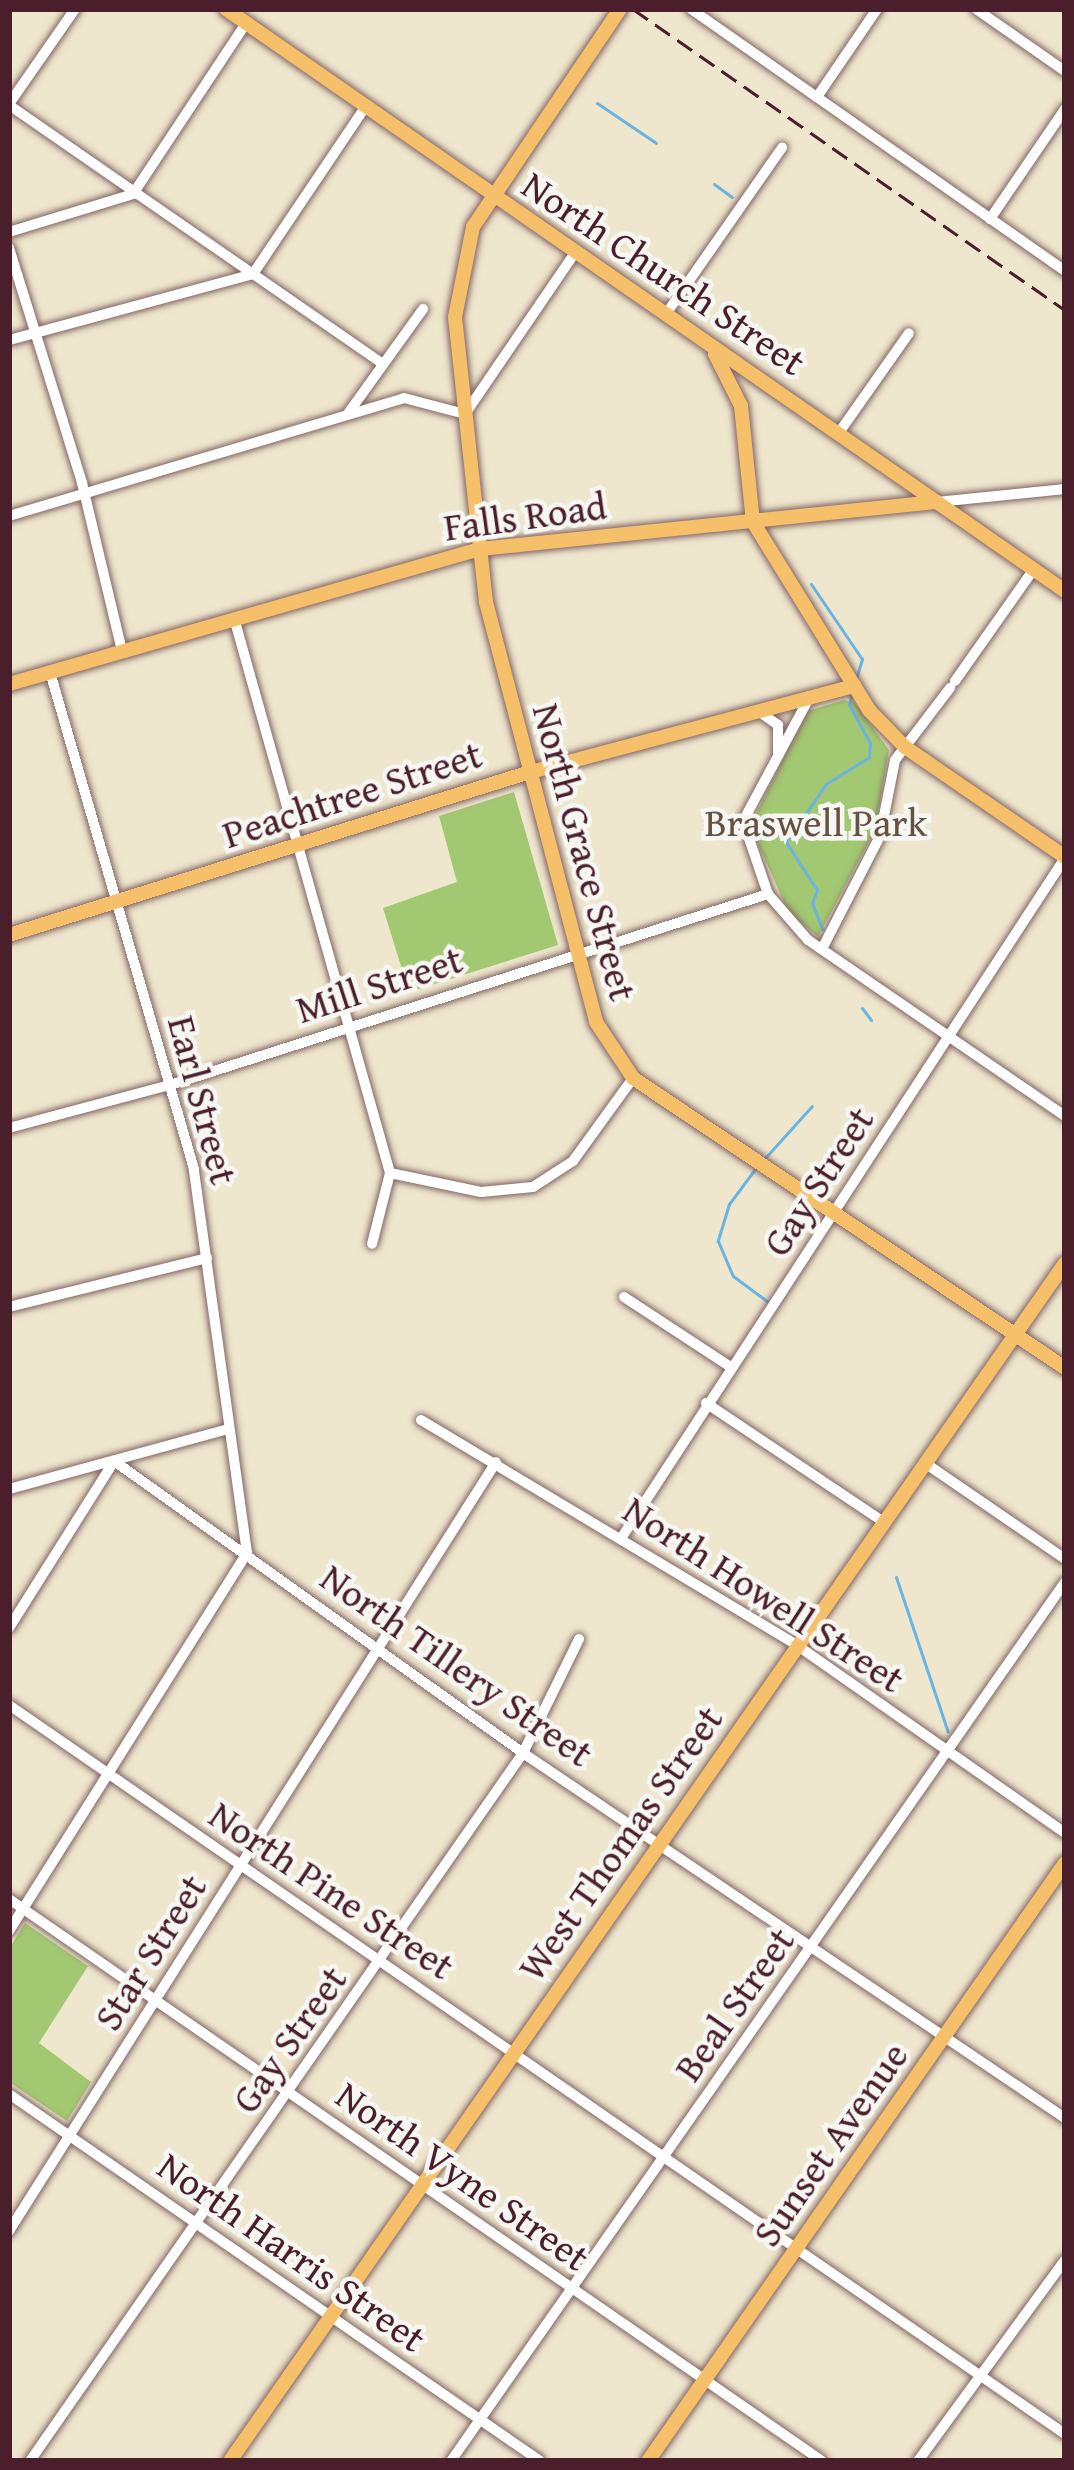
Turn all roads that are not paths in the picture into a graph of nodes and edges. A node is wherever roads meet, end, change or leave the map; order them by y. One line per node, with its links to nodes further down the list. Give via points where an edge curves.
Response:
1 (75, 9): 10 (street)
2 (226, 9): 7 (main road, North Church Street)
3 (620, 9): 15 (main road, North Grace Street)
4 (691, 9): 9 (street)
5 (877, 9): 9 (street)
6 (976, 9): 8 (street)
7 (246, 23): 11 (main road, North Church Street); 14 (street)
8 (1065, 70)
9 (817, 97): 16 (street)
10 (9, 105): 14 (street)
11 (366, 106): 15 (main road, North Church Street); 21 (street)
12 (1065, 109): 16 (street)
13 (782, 148): 23 (street)
14 (133, 194): 17 (street); 21 (street)
15 (493, 196): 19 (main road, North Church Street); 31 (main road, North Grace Street, via 473,227 455,299)
16 (990, 219): 20 (street)
17 (9, 232)
18 (9, 248): 24 (street)
19 (575, 253): 23 (main road, North Church Street); 31 (street)
20 (1064, 267)
21 (253, 274): 24 (street); 28 (street)
22 (423, 309): 28 (street)
23 (666, 314): 26 (main road, North Church Street)
24 (36, 332): 27 (street); 35 (street)
25 (909, 333): 33 (street)
26 (702, 339): 29 (main road); 32 (main road, North Church Street)
27 (9, 340)
28 (380, 362): 30 (street)
29 (741, 405): 32 (main road, via 758,388); 38 (main road)
30 (349, 412): 31 (street, via 404,398); 35 (street)
31 (465, 414): 39 (main road, North Grace Street)
32 (824, 424): 33 (main road, North Church Street)
33 (838, 434): 36 (main road, North Church Street)
34 (1065, 489): 36 (street, Falls Road)
35 (84, 493): 37 (street); 43 (street)
36 (936, 502): 38 (main road, Falls Road); 40 (main road, North Church Street)
37 (9, 516)
38 (753, 522): 39 (main road, Falls Road); 46 (main road)
39 (480, 549): 42 (main road, Falls Road); 51 (main road, North Grace Street)
40 (1034, 569): 41 (main road, North Church Street); 49 (street)
41 (1065, 591)
42 (234, 619): 43 (main road, Falls Road); 52 (street)
43 (122, 651): 44 (main road, Falls Road)
44 (50, 672): 45 (main road, Falls Road); 55 (street, Earl Street)
45 (9, 684)
46 (855, 686): 47 (main road, Peachtree Street); 49 (main road)
47 (808, 700): 48 (main road, Peachtree Street); 50 (street)
48 (761, 713): 50 (street, via 780,730); 51 (main road, Peachtree Street)
49 (905, 747): 53 (main road); 57 (street, via 880,836)
50 (776, 764): 54 (street, via 742,831)
51 (527, 773): 52 (main road, Peachtree Street); 58 (main road, North Grace Street)
52 (298, 846): 55 (main road, Peachtree Street); 59 (street)
53 (1065, 858): 60 (street, Gay Street)
54 (768, 894): 57 (street, via 789,924); 58 (street, Mill Street)
55 (118, 904): 56 (main road, Peachtree Street); 62 (street, Earl Street)
56 (9, 935)
57 (822, 949): 60 (street)
58 (576, 950): 59 (street, Mill Street); 61 (main road, North Grace Street, via 596,1022)
59 (348, 1026): 62 (street, Mill Street); 65 (street)
60 (949, 1035): 63 (street); 66 (street, Gay Street)
61 (633, 1078): 65 (street, via 573,1162 533,1187 481,1192); 66 (main road, North Grace Street)
62 (170, 1085): 64 (street, Mill Street); 68 (street, Earl Street)
63 (1065, 1116)
64 (9, 1128)
65 (390, 1172): 67 (street)
66 (832, 1215): 72 (main road, North Grace Street); 73 (street, Gay Street)
67 (372, 1244)
68 (207, 1258): 71 (street); 77 (street, Earl Street)
69 (1065, 1263): 72 (main road, West Thomas Street)
70 (625, 1297): 73 (street)
71 (9, 1307)
72 (1016, 1333): 74 (main road, North Grace Street); 80 (main road, West Thomas Street)
73 (729, 1366): 75 (street, Gay Street)
74 (1065, 1368)
75 (706, 1403): 82 (street); 83 (street, Gay Street)
76 (421, 1420): 79 (street, North Howell Street)
77 (228, 1429): 78 (street); 84 (street, Earl Street)
78 (114, 1461): 81 (street); 84 (street, North Tillery Street); 87 (street)
79 (496, 1462): 83 (street, North Howell Street); 90 (street, Star Street)
80 (925, 1463): 82 (main road, West Thomas Street); 85 (street)
81 (9, 1489)
82 (884, 1522): 89 (main road, West Thomas Street)
83 (622, 1537): 89 (street, North Howell Street)
84 (247, 1553): 90 (street, North Tillery Street); 94 (street)
85 (1065, 1559)
86 (1065, 1582): 92 (street, Beal Street)
87 (9, 1628)
88 (578, 1640): 93 (street, Gay Street)
89 (798, 1646): 92 (street, North Howell Street); 96 (main road, West Thomas Street)
90 (380, 1647): 93 (street, North Tillery Street); 98 (street, Star Street)
91 (9, 1706): 94 (street, North Pine Street)
92 (947, 1751): 95 (street, North Howell Street); 102 (street, Beal Street)
93 (523, 1753): 96 (street, North Tillery Street); 103 (street, Gay Street)
94 (109, 1773): 98 (street, North Pine Street); 100 (street)
95 (1065, 1833)
96 (662, 1840): 102 (street, North Tillery Street); 106 (main road, West Thomas Street)
97 (1065, 1863): 105 (main road, Sunset Avenue)
98 (240, 1866): 103 (street, North Pine Street); 104 (street, Star Street)
99 (9, 1899): 100 (street, North Vyne Street)
100 (23, 1909): 101 (street); 104 (street, North Vyne Street)
101 (9, 1931)
102 (813, 1942): 105 (street, North Tillery Street); 111 (street, Beal Street)
103 (381, 1960): 106 (street, North Pine Street); 107 (street, Gay Street)
104 (155, 2000): 107 (street, North Vyne Street); 110 (street, Star Street)
105 (945, 2036): 109 (street, North Tillery Street); 115 (main road, Sunset Avenue)
106 (516, 2051): 111 (street, North Pine Street); 112 (main road, West Thomas Street)
107 (290, 2090): 112 (street, North Vyne Street); 113 (street, Gay Street)
108 (9, 2094): 110 (street, North Harris Street)
109 (1065, 2118)
110 (69, 2135): 113 (street, North Harris Street); 114 (street, Star Street)
111 (664, 2158): 115 (street, North Pine Street); 117 (street, Beal Street)
112 (421, 2185): 117 (street, North Vyne Street); 118 (main road, West Thomas Street)
113 (198, 2223): 118 (street, North Harris Street); 123 (street, Gay Street)
114 (9, 2231)
115 (798, 2248): 119 (street, North Pine Street); 120 (main road, Sunset Avenue)
116 (1065, 2260): 119 (street)
117 (572, 2290): 120 (street, North Vyne Street); 121 (street, Beal Street)
118 (329, 2315): 121 (street, North Harris Street); 124 (main road, West Thomas Street)
119 (981, 2374): 122 (street, North Pine Street); 129 (street)
120 (705, 2380): 127 (main road, Sunset Avenue); 128 (street, North Vyne Street)
121 (481, 2420): 125 (street, Beal Street); 126 (street, North Harris Street)
122 (1065, 2434)
123 (30, 2461)
124 (230, 2461)
125 (452, 2461)
126 (540, 2461)
127 (648, 2461)
128 (822, 2461)
129 (918, 2461)

